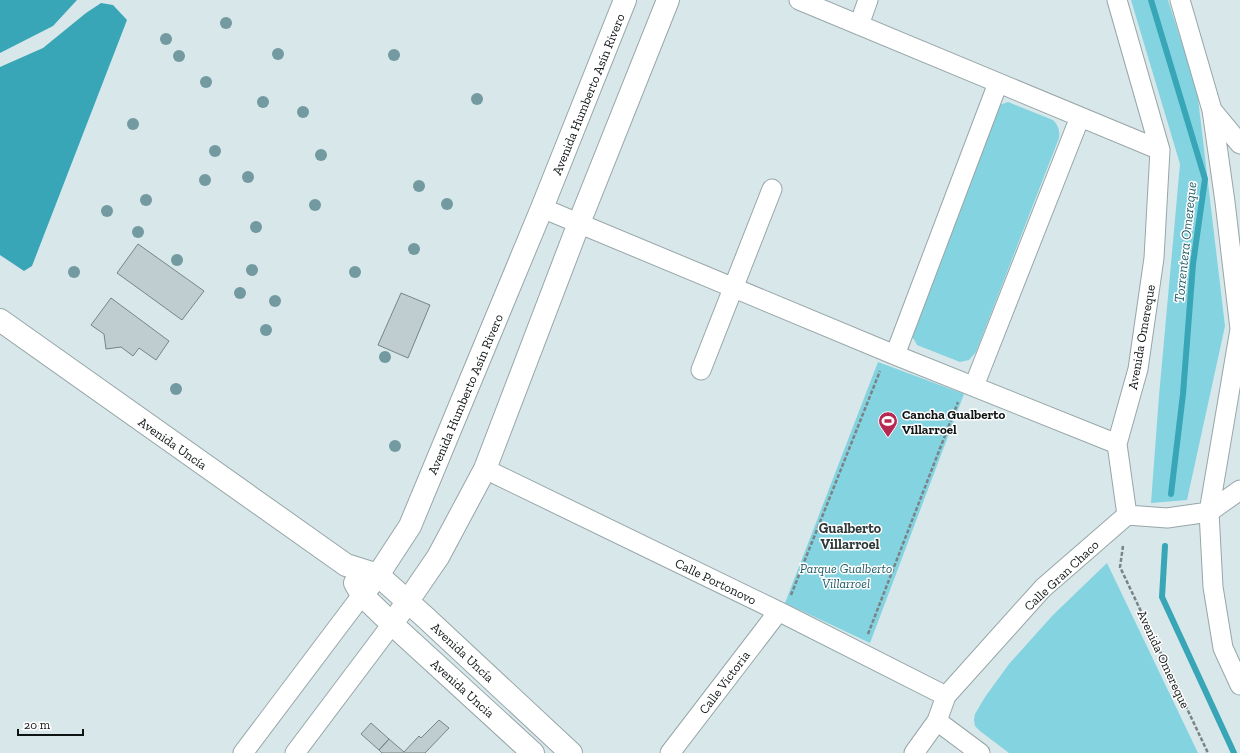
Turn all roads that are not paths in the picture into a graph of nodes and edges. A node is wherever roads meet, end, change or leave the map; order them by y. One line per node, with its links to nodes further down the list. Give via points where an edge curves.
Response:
1 (625, 0): 14 (street, Avenida Humberto Asín Rivero)
2 (668, 0): 15 (street)
3 (799, 0): 7 (street)
4 (868, 0): 7 (street)
5 (1117, 0): 12 (street, Avenida Omereque)
6 (1180, 0): 9 (street)
7 (859, 25): 8 (street)
8 (998, 83): 10 (street); 18 (street)
9 (1212, 110): 11 (street); 24 (street, via 1240,329)
10 (1080, 117): 12 (street); 20 (street)
11 (1240, 144)
12 (1160, 150): 21 (street, Avenida Omereque, via 1154,258 1139,362)
13 (772, 189): 16 (street)
14 (542, 208): 15 (street); 27 (street, Avenida Humberto Asín Rivero, via 410,526)
15 (579, 223): 16 (street); 22 (street)
16 (733, 288): 18 (street); 19 (street)
17 (0, 320): 26 (street, Avenida Uncía)
18 (891, 353): 20 (street)
19 (701, 370)
20 (970, 385): 21 (street)
21 (1117, 444): 25 (street, Avenida Omereque)
22 (485, 469): 29 (street, via 438,557); 30 (street, Calle Portonovo)
23 (1240, 490): 24 (street)
24 (1209, 512): 25 (street, via 1167,518); 32 (street, via 1213,587 1223,648)
25 (1127, 515): 33 (street, Calle Gran Chaco, via 1043,588)
26 (346, 565): 27 (street, Avenida Uncía); 28 (street, Avenida Uncía)
27 (378, 576): 28 (street, Avenida Humberto Asín Rivero); 29 (street, Avenida Uncía)
28 (362, 595): 31 (street, Avenida Uncía); 35 (street, Avenida Humberto Asín Rivero)
29 (408, 601): 31 (street); 38 (street, Avenida Uncía)
30 (781, 613): 33 (street, Calle Portonovo); 39 (street, Calle Victoria)
31 (392, 624): 36 (street); 37 (street, Avenida Uncia)
32 (1240, 685)
33 (946, 696): 34 (street, Calle Gran Chaco)
34 (937, 721): 40 (street, Calle Gran Chaco); 41 (street)
35 (243, 753)
36 (295, 753)
37 (533, 753)
38 (571, 753)
39 (670, 753)
40 (914, 753)
41 (980, 753)

